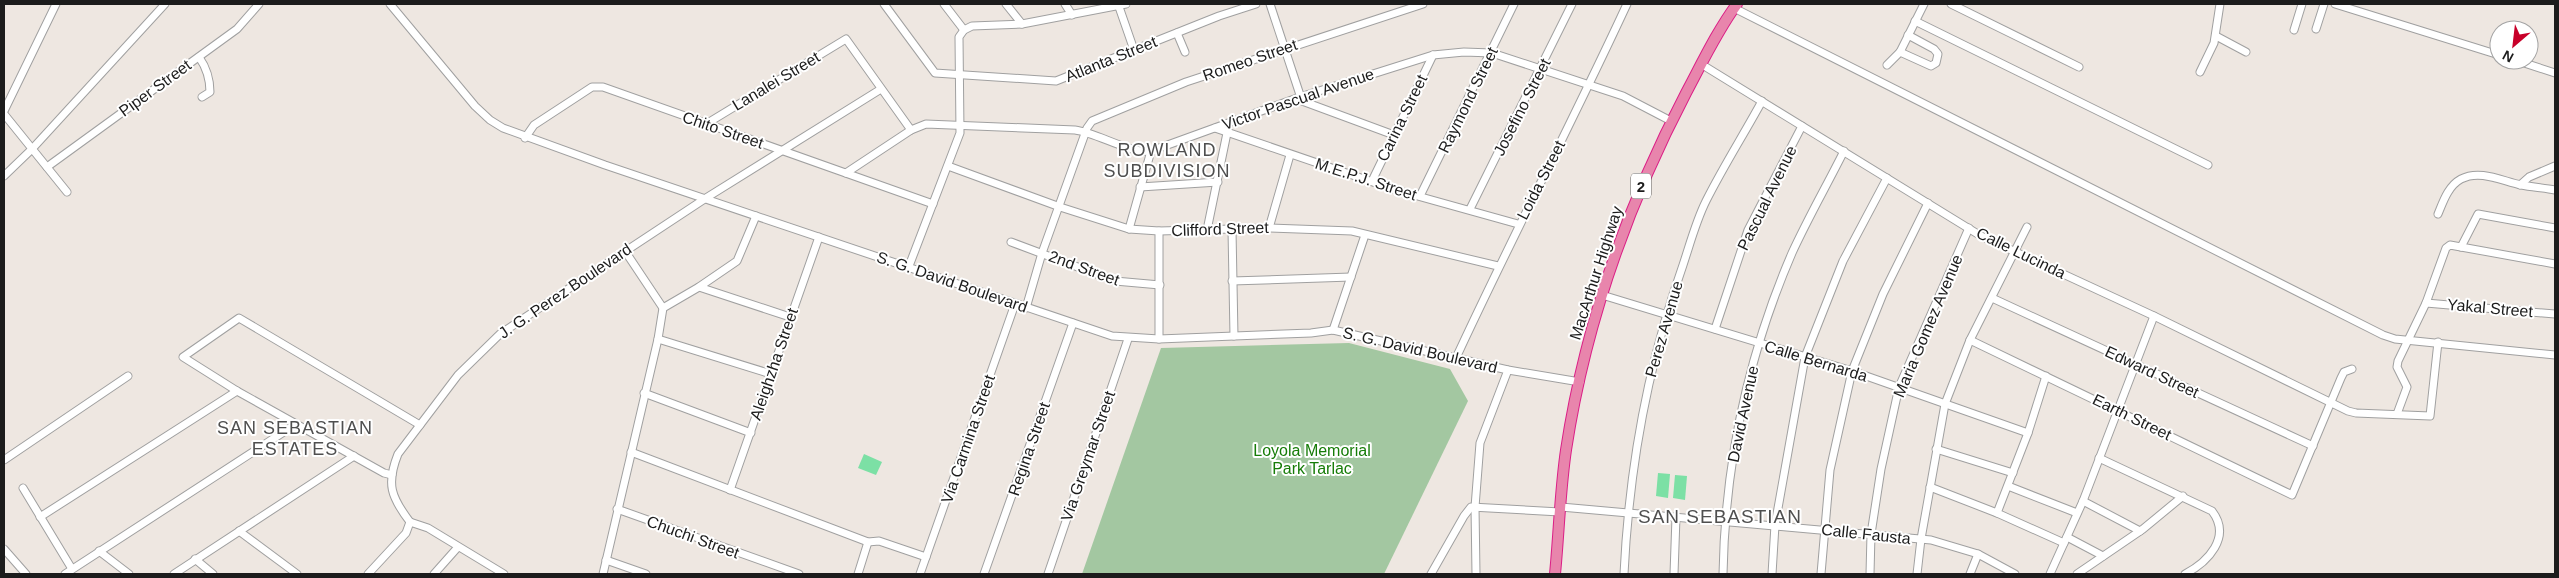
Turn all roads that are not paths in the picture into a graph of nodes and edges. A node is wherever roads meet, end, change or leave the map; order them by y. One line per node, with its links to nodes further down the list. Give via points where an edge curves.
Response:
1 (56, 4): 56 (street)
2 (165, 4): 67 (street)
3 (259, 4): 42 (street, Piper Street, via 237,29)
4 (390, 4): 66 (street, S. G. David Boulevard, via 475,106 490,120)
5 (884, 4): 50 (street, Atlanta Street, via 932,71)
6 (944, 4): 29 (street)
7 (1006, 4): 27 (street)
8 (1065, 4): 25 (street)
9 (1126, 4): 22 (street)
10 (1256, 4): 31 (street, Atlanta Street)
11 (1270, 4): 34 (street)
12 (1423, 4): 34 (street, Romeo Street)
13 (1514, 4): 40 (street, Raymond Street)
14 (1572, 4): 47 (street, Josefino Street)
15 (1627, 4): 51 (street, Loida Street)
16 (1924, 4): 26 (street)
17 (1951, 4): 45 (street)
18 (2220, 4): 33 (street)
19 (2302, 4): 30 (street)
20 (2324, 4): 28 (street)
21 (2335, 4): 24 (street)
22 (1118, 5): 25 (street); 35 (street)
23 (1735, 6): 43 (highway, MacArthur Highway / 2); 134 (street, via 2383,335)
24 (2351, 6): 39 (street)
25 (1072, 15): 27 (street)
26 (1915, 21): 32 (street); 72 (street)
27 (1022, 24): 29 (street, via 972,26)
28 (2316, 29)
29 (964, 30): 50 (street, via 959,37)
30 (2294, 30)
31 (1177, 32): 35 (street, Atlanta Street); 36 (street)
32 (1908, 35): 37 (street); 37 (street, via 1934,49 1938,54 1936,63 1931,66)
33 (2216, 36): 38 (street); 48 (street)
34 (1285, 48): 54 (street); 63 (street, Romeo Street, via 1135,102 1092,121)
35 (1134, 50): 50 (street, Atlanta Street, via 1056,81)
36 (1185, 52)
37 (1900, 52): 44 (street)
38 (2246, 52)
39 (2489, 52)
40 (1492, 53): 41 (street, Victor Pascual Avenue); 47 (street, Victor Pascual Avenue); 85 (street, Raymond Street)
41 (1433, 55): 54 (street, Victor Pascual Avenue); 65 (street, Carina Street)
42 (199, 56): 53 (street, via 210,85 210,92); 75 (street, Piper Street)
43 (1701, 64): 55 (street, Calle Lucinda); 57 (highway, MacArthur Highway / 2)
44 (1887, 66)
45 (2079, 67)
46 (2539, 68): 49 (street)
47 (1541, 70): 51 (street, Victor Pascual Avenue); 90 (street, Josefino Street)
48 (2200, 72)
49 (2555, 73)
50 (960, 74): 59 (street)
51 (1590, 84): 57 (street, Victor Pascual Avenue, via 1623,96); 93 (street, Loida Street)
52 (882, 88): 58 (street, Lanalei Street, via 846,39); 62 (street); 68 (street, J. G. Perez Boulevard)
53 (202, 97)
54 (1300, 97): 61 (street, Victor Pascual Avenue); 65 (street, via 1311,106)
55 (1762, 101): 60 (street, Calle Lucinda); 122 (street, Perez Avenue, via 1706,201)
56 (4, 113): 67 (street)
57 (1672, 121): 116 (highway, MacArthur Highway / 2, via 1630,214)
58 (706, 124): 66 (street, Chito Street, via 603,87 592,87 534,125); 68 (street, Chito Street)
59 (961, 125): 62 (street, Victor Pascual Avenue, via 926,124); 63 (street, Victor Pascual Avenue); 73 (street)
60 (1802, 126): 70 (street, Calle Lucinda); 127 (street, Pascual Avenue, via 1748,230)
61 (1215, 128): 64 (street, M.E.P.J. Street); 69 (street, Victor Pascual Avenue)
62 (911, 130): 76 (street, Victor Pascual Avenue)
63 (1087, 132): 69 (street, Victor Pascual Avenue, via 1139,151); 89 (street)
64 (1227, 133): 71 (street, M.E.P.J. Street); 80 (street)
65 (1394, 135): 79 (street, Carina Street)
66 (525, 138): 86 (street, S. G. David Boulevard)
67 (32, 149): 75 (street); 77 (street)
68 (783, 150): 76 (street, Chito Street); 86 (street, J. G. Perez Boulevard)
69 (1152, 151): 82 (street)
70 (1844, 151): 78 (street, Calle Lucinda); 136 (street, David Avenue, via 1793,251)
71 (1290, 155): 79 (street, M.E.P.J. Street); 95 (street)
72 (2208, 165)
73 (948, 166): 88 (street); 89 (street, Clifford Street)
74 (2555, 166): 81 (street, via 2529,177)
75 (47, 168): 84 (street)
76 (846, 173): 88 (street, Chito Street)
77 (4, 176)
78 (1887, 178): 87 (street, Calle Lucinda); 138 (street, via 1843,261)
79 (1372, 181): 85 (street, M.E.P.J. Street)
80 (1218, 182): 82 (street); 99 (street)
81 (2520, 185): 83 (street); 91 (street, via 2482,175 2460,179 2451,188)
82 (1140, 187): 98 (street)
83 (2555, 190)
84 (68, 192)
85 (1420, 196): 90 (street, M.E.P.J. Street)
86 (706, 198): 92 (street, S. G. David Boulevard); 106 (street, J. G. Perez Boulevard)
87 (1928, 203): 96 (street, Calle Lucinda); 143 (street, via 1883,294)
88 (933, 204): 110 (street)
89 (1060, 207): 98 (street, Clifford Street); 107 (street)
90 (1470, 209): 93 (street, M.E.P.J. Street)
91 (2438, 214)
92 (756, 216): 103 (street, S. G. David Boulevard); 115 (street, via 737,261)
93 (1518, 224): 111 (street, Loida Street)
94 (2027, 227): 108 (street)
95 (1269, 228): 100 (street, Clifford Street); 102 (street, Clifford Street, via 1336,230)
96 (1969, 228): 108 (street, Calle Lucinda); 148 (street, Maria Gomez Avenue)
97 (2555, 228): 105 (street, via 2478,214)
98 (1129, 229): 101 (street, Clifford Street)
99 (1207, 230): 100 (street, Clifford Street); 101 (street, Clifford Street)
100 (1232, 230): 113 (street)
101 (1159, 231): 114 (street)
102 (1366, 235): 111 (street, Clifford Street); 112 (street)
103 (819, 237): 110 (street, S. G. David Boulevard); 125 (street, Aleighzha Street)
104 (1011, 242): 107 (street, 2nd Street)
105 (2461, 247): 109 (street); 118 (street, via 2450,245 2446,248)
106 (625, 251): 120 (street); 156 (street, J. G. Perez Boulevard, via 500,334 458,376)
107 (1042, 253): 114 (street, 2nd Street, via 1115,281); 121 (street)
108 (2015, 253): 117 (street); 124 (street, Calle Lucinda)
109 (2555, 264)
110 (909, 266): 119 (street, S. G. David Boulevard)
111 (1498, 266): 139 (street, Loida Street)
112 (1350, 277): 113 (street); 128 (street)
113 (1232, 282): 129 (street)
114 (1160, 285): 132 (street)
115 (700, 287): 120 (street); 125 (street)
116 (1602, 295): 122 (street, Calle Bernarda); 147 (highway, MacArthur Highway / 2)
117 (1992, 298): 133 (street); 140 (street, Edward Street)
118 (2426, 302): 123 (street, Yakal Street); 134 (street)
119 (1015, 304): 121 (street, S. G. David Boulevard); 196 (street, Via Carmina Street)
120 (663, 308): 130 (street)
121 (1026, 308): 126 (street, S. G. David Boulevard)
122 (1666, 313): 127 (street, Calle Bernarda); 176 (street, Perez Avenue, via 1646,400)
123 (2555, 314)
124 (2154, 316): 140 (street); 151 (street, Calle Lucinda)
125 (790, 317): 144 (street, Aleighzha Street)
126 (1073, 323): 131 (street, S. G. David Boulevard); 214 (street, Regina Street)
127 (1714, 329): 136 (street, Calle Bernarda)
128 (1333, 330): 129 (street, S. G. David Boulevard); 139 (street, S. G. David Boulevard)
129 (1234, 336): 132 (street, S. G. David Boulevard)
130 (658, 339): 144 (street); 150 (street)
131 (1128, 339): 132 (street, S. G. David Boulevard); 215 (street, Via Greymar Street)
132 (1159, 339)
133 (1970, 340): 146 (street, Earth Street); 152 (street)
134 (2409, 340): 135 (street); 154 (street, via 2397,367 2406,387)
135 (2438, 342): 137 (street); 154 (street, via 2430,416)
136 (1759, 343): 138 (street, Calle Bernarda); 181 (street, David Avenue, via 1743,398)
137 (2555, 355)
138 (1806, 357): 143 (street, Calle Bernarda); 183 (street)
139 (1456, 358): 142 (street, S. G. David Boulevard)
140 (2136, 364): 153 (street); 159 (street, Edward Street)
141 (2352, 369): 151 (street, via 2344,372)
142 (1508, 370): 147 (street, S. G. David Boulevard); 173 (street, via 1480,443)
143 (1852, 372): 148 (street, Calle Bernarda); 184 (street, via 1830,470)
144 (771, 374): 157 (street, Aleighzha Street)
145 (128, 376): 164 (street)
146 (2046, 376): 153 (street, Earth Street); 158 (street)
147 (1580, 382): 175 (highway, MacArthur Highway / 2, via 1566,450)
148 (1899, 387): 152 (street, Calle Bernarda); 187 (street, Maria Gomez Avenue, via 1881,469)
149 (237, 391): 155 (street); 156 (street, via 183,357 239,318); 179 (street)
150 (644, 393): 157 (street); 161 (street)
151 (2332, 402): 154 (street, Calle Lucinda, via 2356,413); 159 (street)
152 (1945, 404): 158 (street, Calle Bernarda); 160 (street)
153 (2118, 410): 159 (street, Earth Street, via 2292,495); 163 (street)
154 (2397, 414)
155 (296, 424): 162 (street); 193 (street)
156 (420, 425): 166 (street, J. G. Perez Boulevard, via 398,454)
157 (751, 433): 170 (street, Aleighzha Street)
158 (2028, 433): 165 (street)
159 (2313, 446)
160 (1936, 448): 165 (street); 168 (street)
161 (631, 452): 170 (street); 174 (street)
162 (354, 456): 166 (street); 185 (street)
163 (2099, 458): 171 (street); 172 (street)
164 (4, 460)
165 (2013, 473): 167 (street)
166 (392, 475): 182 (street, J. G. Perez Boulevard, via 395,501)
167 (2008, 486): 177 (street); 178 (street)
168 (1930, 487): 177 (street); 188 (street)
169 (23, 488): 179 (street)
170 (730, 490): 190 (street)
171 (2183, 496): 186 (street); 230 (street, via 2212,511 2218,518 2219,532 2214,552)
172 (2083, 501): 178 (street); 186 (street)
173 (1475, 507): 175 (street, Calle Fausta); 216 (street, via 1471,507 1464,516); 217 (street)
174 (617, 509): 198 (street); 211 (street, Chuchi Street)
175 (1560, 509): 176 (street, Calle Fausta); 218 (highway, MacArthur Highway / 2)
176 (1628, 513): 180 (street, Calle Fausta); 219 (street, Perez Avenue)
177 (1997, 513): 189 (street)
178 (2077, 513): 189 (street)
179 (40, 517): 199 (street)
180 (1676, 517): 181 (street, Calle Fausta); 220 (street)
181 (1724, 520): 183 (street, Calle Fausta); 221 (street, David Avenue)
182 (410, 522): 191 (street, via 428,528); 206 (street, via 406,533)
183 (1775, 525): 184 (street, Calle Fausta); 222 (street)
184 (1824, 530): 187 (street, Calle Fausta); 223 (street)
185 (239, 531): 197 (street); 205 (street)
186 (2140, 531): 195 (street)
187 (1872, 534): 188 (street, Calle Fausta); 224 (street, Maria Gomez Avenue)
188 (1921, 540): 194 (street, Calle Fausta); 225 (street)
189 (2066, 540): 195 (street); 228 (street)
190 (868, 542): 196 (street, via 879,540); 212 (street)
191 (458, 547): 207 (street); 208 (street)
192 (4, 549): 200 (street)
193 (99, 551): 199 (street); 202 (street)
194 (1978, 554): 226 (street); 227 (street, Calle Fausta)
195 (2103, 556): 229 (street)
196 (926, 557): 213 (street, Via Carmina Street)
197 (195, 560): 203 (street); 204 (street)
198 (606, 560): 209 (street); 210 (street)
199 (72, 569): 201 (street)
200 (26, 574)
201 (65, 574)
202 (129, 574)
203 (174, 574)
204 (214, 574)
205 (297, 574)
206 (368, 574)
207 (434, 574)
208 (503, 574)
209 (603, 574)
210 (646, 574)
211 (799, 574)
212 (858, 574)
213 (920, 574)
214 (984, 574)
215 (1048, 574)
216 (1431, 574)
217 (1476, 574)
218 (1555, 574)
219 (1624, 574)
220 (1674, 574)
221 (1723, 574)
222 (1772, 574)
223 (1821, 574)
224 (1870, 574)
225 (1917, 574)
226 (1970, 574)
227 (2015, 574)
228 (2050, 574)
229 (2078, 574)
230 (2185, 574)

